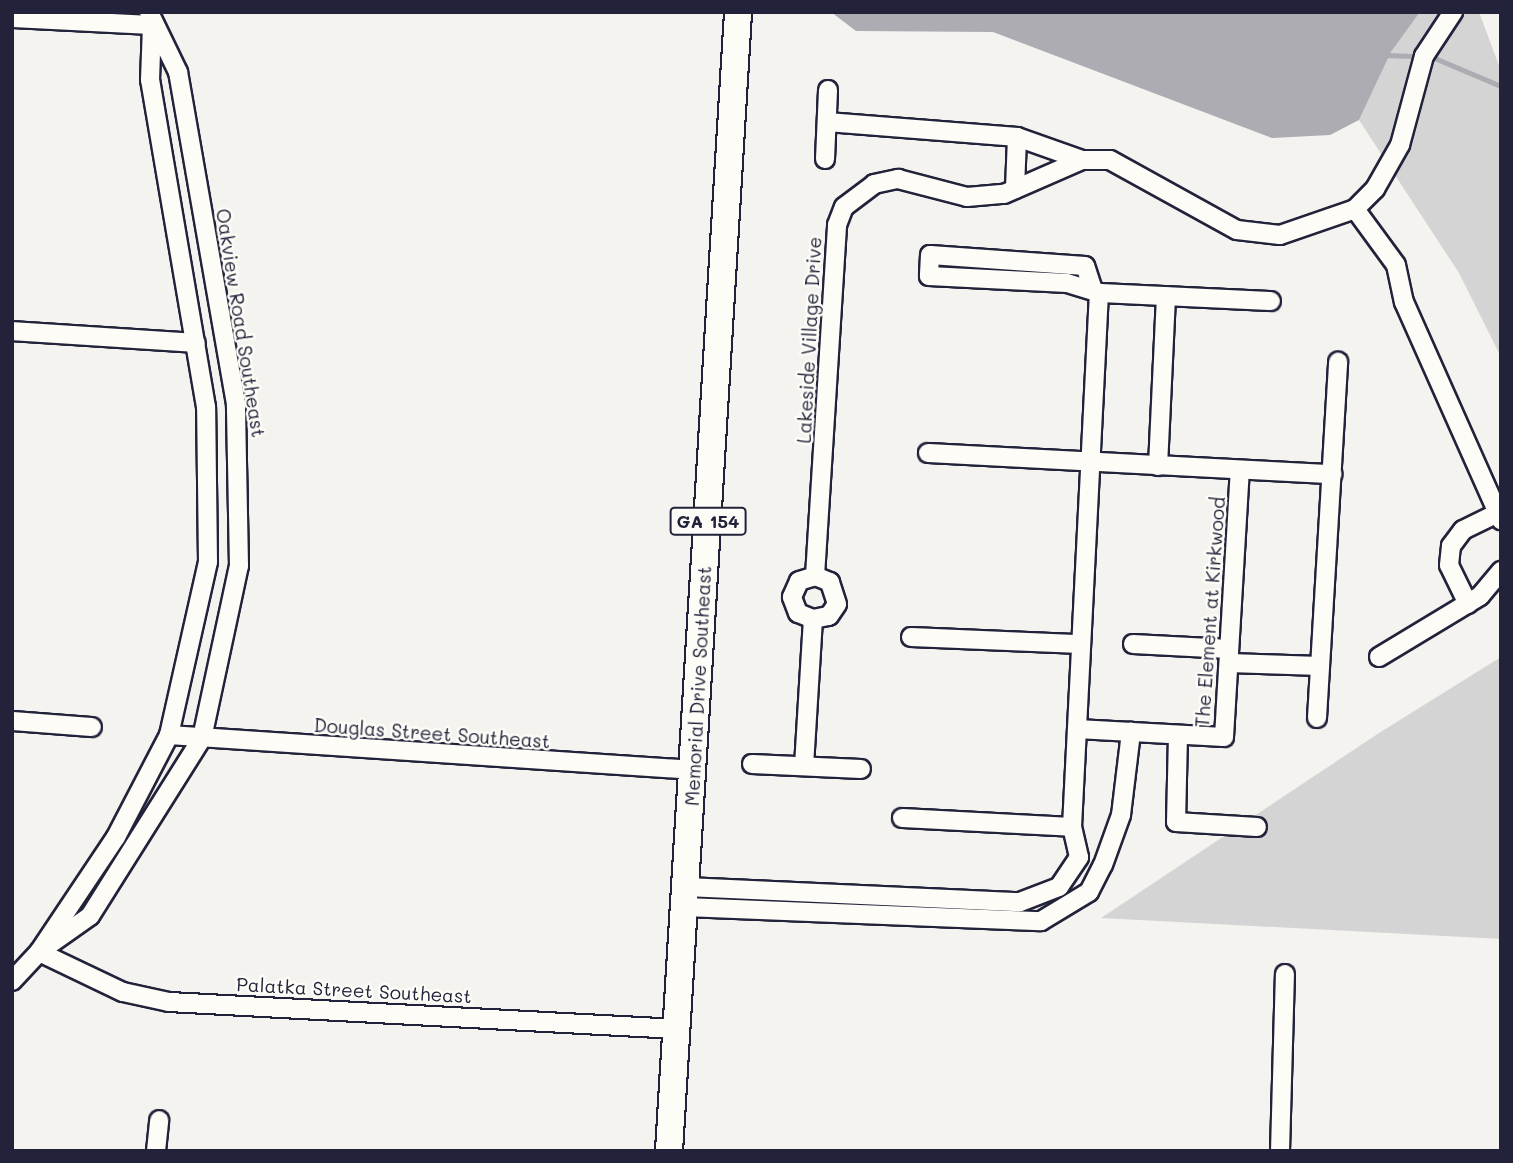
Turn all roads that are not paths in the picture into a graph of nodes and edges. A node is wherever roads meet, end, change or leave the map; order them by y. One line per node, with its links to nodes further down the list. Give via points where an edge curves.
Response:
1 (737, 12): 46 (main road, Memorial Drive Southeast / GA 154)
2 (1453, 12): 11 (street, Lakeside Village Drive, via 1424,56 1390,167)
3 (12, 18): 4 (street)
4 (151, 19): 17 (street, Oakview Road Southeast, via 150,80); 42 (street, Oakview Road Southeast, via 178,72 238,431 239,566)
5 (828, 90): 6 (street)
6 (827, 122): 7 (street, Lakeside Village Drive); 8 (street)
7 (1017, 136): 9 (street, Lakeside Village Drive); 10 (street)
8 (825, 159)
9 (1082, 160): 10 (street, Lakeside Village Drive); 11 (street, Lakeside Village Drive, via 1110,160 1216,220 1260,235 1307,228)
10 (1015, 189): 26 (street, Lakeside Village Drive, via 967,197 898,179 874,184 844,206 837,225)
11 (1355, 209): 24 (street, via 1396,265 1404,302)
12 (930, 256): 13 (street, via 929,276 1067,283)
13 (1096, 292): 14 (street); 20 (street)
14 (1166, 296): 15 (street); 21 (street)
15 (1271, 301)
16 (12, 331): 17 (street)
17 (196, 343): 41 (street, Oakview Road Southeast, via 211,471 208,562)
18 (1338, 362): 23 (street)
19 (928, 453): 20 (street)
20 (1090, 463): 21 (street); 30 (street)
21 (1158, 466): 22 (street)
22 (1240, 470): 23 (street); 32 (street, The Element at Kirkwood)
23 (1332, 474): 34 (street)
24 (1499, 517): 27 (street, via 1463,530 1451,546 1448,565)
25 (1501, 571): 27 (street)
26 (815, 576): 28 (street, via 799,581 792,597 798,612); 28 (street, via 830,582 837,596 829,616)
27 (1468, 604): 33 (street)
28 (813, 619): 44 (street)
29 (912, 637): 30 (street)
30 (1081, 644): 38 (street)
31 (1133, 644): 32 (street)
32 (1229, 656): 34 (street); 40 (street, The Element at Kirkwood, via 1224,737)
33 (1379, 657)
34 (1320, 666): 35 (street)
35 (1317, 718)
36 (12, 721): 37 (street)
37 (92, 727)
38 (1077, 729): 39 (street, The Element at Kirkwood); 48 (street)
39 (1131, 732): 40 (street, The Element at Kirkwood); 51 (street, via 1121,815)
40 (1178, 735): 49 (street, via 1176,822)
41 (169, 736): 42 (street, Douglas Street Southeast); 53 (street, Oakview Road Southeast, via 116,837)
42 (202, 738): 46 (street, Douglas Street Southeast); 53 (street, Oakview Road Southeast, via 90,916)
43 (752, 764): 44 (street)
44 (804, 766): 45 (street)
45 (861, 769)
46 (694, 770): 52 (main road, Memorial Drive Southeast / GA 154)
47 (902, 818): 48 (street)
48 (1072, 827): 50 (street)
49 (1257, 827)
50 (1079, 857): 51 (street); 52 (street, via 1059,887 1020,902)
51 (1103, 865): 52 (street, via 1089,892 1041,921)
52 (685, 897): 56 (main road, Memorial Drive Southeast / GA 154)
53 (39, 952): 55 (street, Oakview Road Southeast); 56 (street, Palatka Street Southeast, via 123,992 169,1002)
54 (1284, 974): 60 (street)
55 (12, 981)
56 (677, 1029): 59 (main road, Memorial Drive Southeast / GA 154)
57 (159, 1119): 58 (street)
58 (156, 1151)
59 (669, 1151)
60 (1280, 1151)

